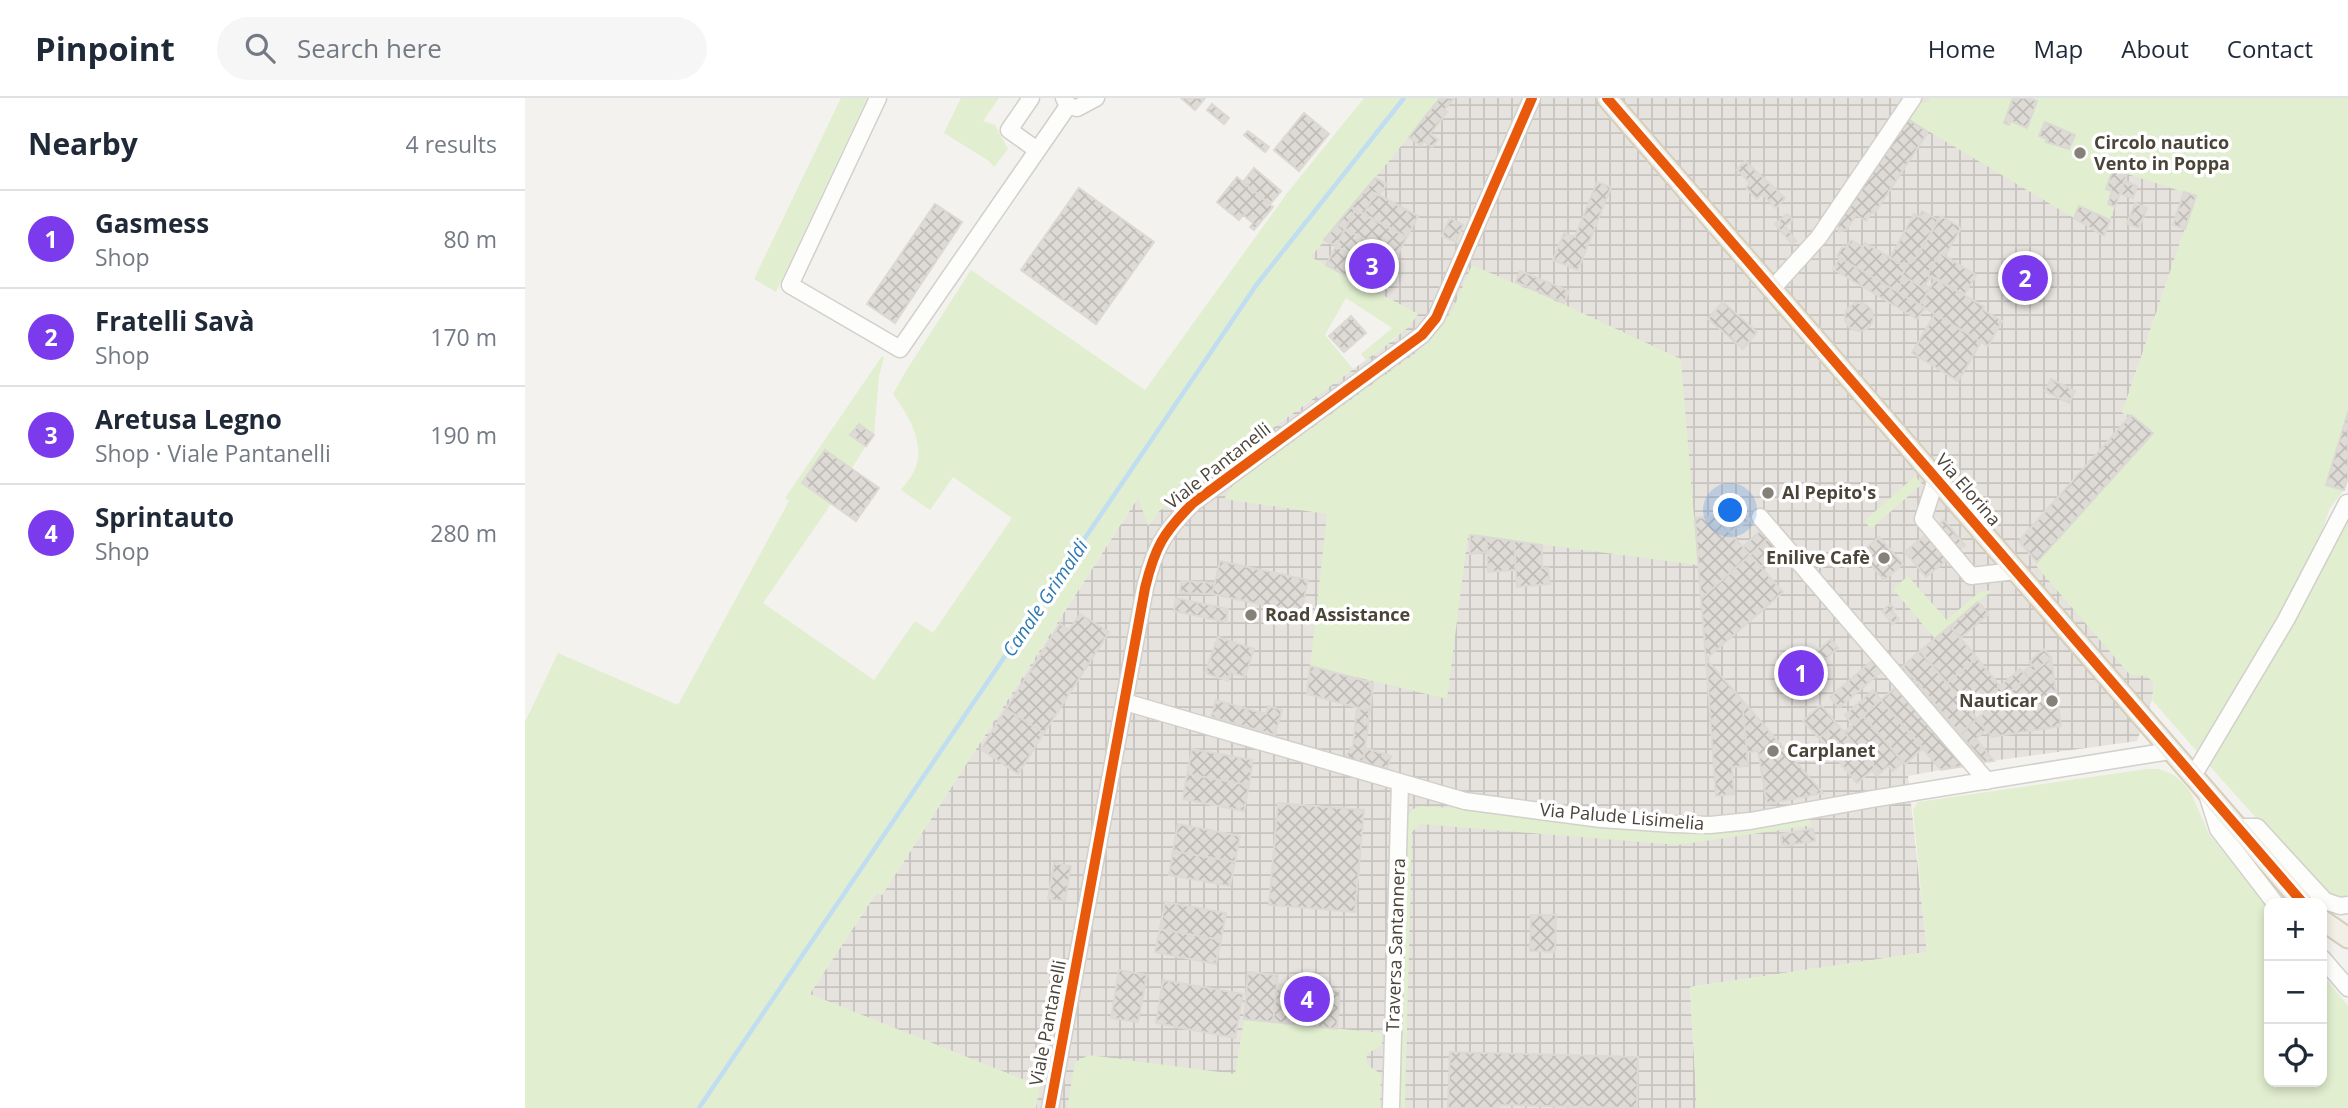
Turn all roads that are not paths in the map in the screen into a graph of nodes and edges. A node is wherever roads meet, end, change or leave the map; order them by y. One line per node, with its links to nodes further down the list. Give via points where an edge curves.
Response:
1 (878, 98): 8 (street, via 790,285 900,348)
2 (1031, 98): 8 (street, via 1009,130)
3 (1095, 98): 7 (street, via 1077,108)
4 (1532, 98): 14 (street, Viale Pantanelli, via 1436,318 1422,335 1193,503 1169,527 1151,564)
5 (1607, 98): 9 (main road, Via Elorina)
6 (1913, 98): 9 (street, via 1819,237)
7 (1066, 102): 8 (street)
8 (1037, 150)
9 (1772, 289): 10 (main road, Via Elorina)
10 (1935, 479): 13 (main road, Via Elorina); 13 (street, via 1923,519 1971,576)
11 (2347, 503): 16 (street, via 2286,620)
12 (1760, 517): 17 (street)
13 (2015, 571): 15 (main road, Via Elorina)
14 (1125, 702): 18 (street, Via Palude Lisimelia); 28 (street, Viale Pantanelli)
15 (2170, 751): 16 (main road, Via Elorina); 17 (street, Via Palude Lisimelia)
16 (2193, 776): 19 (main road, Via Elorina)
17 (1987, 781): 18 (street, Via Palude Lisimelia, via 1710,825 1601,819 1465,801)
18 (1400, 782): 29 (street, Traversa Santannera)
19 (2206, 791): 20 (main road, Via Elorina); 21 (street, via 2218,829)
20 (2238, 827): 22 (main road, Via Elorina); 23 (street, via 2257,827 2325,901)
21 (2271, 898)
22 (2299, 898)
23 (2348, 905)
24 (2327, 923): 25 (main road)
25 (2348, 938)
26 (2325, 961): 27 (street)
27 (2348, 988)
28 (1050, 1108)
29 (1391, 1108)

